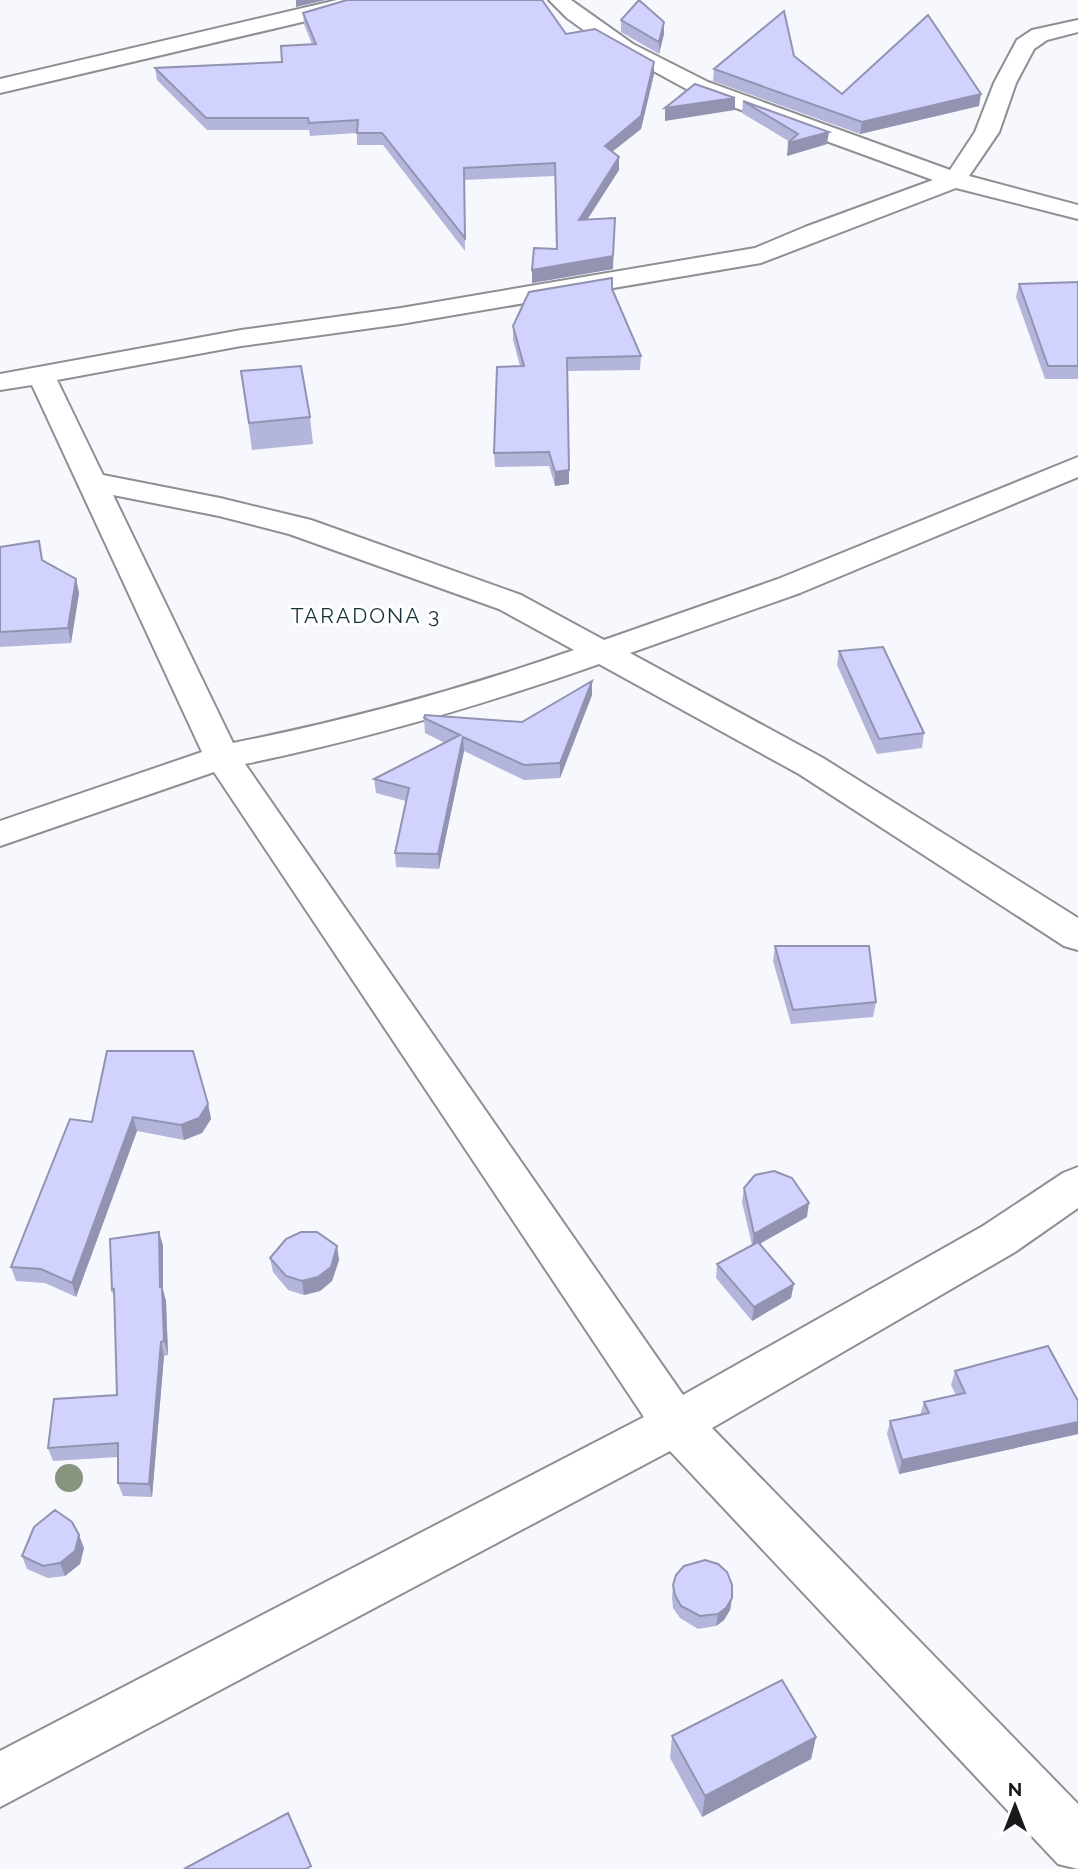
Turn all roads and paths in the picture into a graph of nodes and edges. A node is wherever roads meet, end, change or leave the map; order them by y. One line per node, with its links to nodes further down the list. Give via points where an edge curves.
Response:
1 (359, 0): 4 (street)
2 (559, 0): 5 (street, via 606,36 688,81)
3 (1078, 26): 5 (street, via 1040,35 1025,45 987,132)
4 (0, 86)
5 (955, 180): 6 (street); 7 (street, via 761,255)
6 (1078, 212)
7 (40, 373): 8 (street); 10 (street)
8 (0, 382)
9 (1078, 466): 11 (street, via 789,586)
10 (93, 482): 11 (street, via 300,527 510,603); 12 (street)
11 (602, 651): 12 (street, via 435,706); 14 (street, via 811,766)
12 (222, 757): 13 (street); 16 (street)
13 (0, 834)
14 (1078, 936)
15 (1078, 1185): 16 (street, via 999,1240)
16 (676, 1424): 17 (street); 18 (street)
17 (0, 1780)
18 (1078, 1844)

